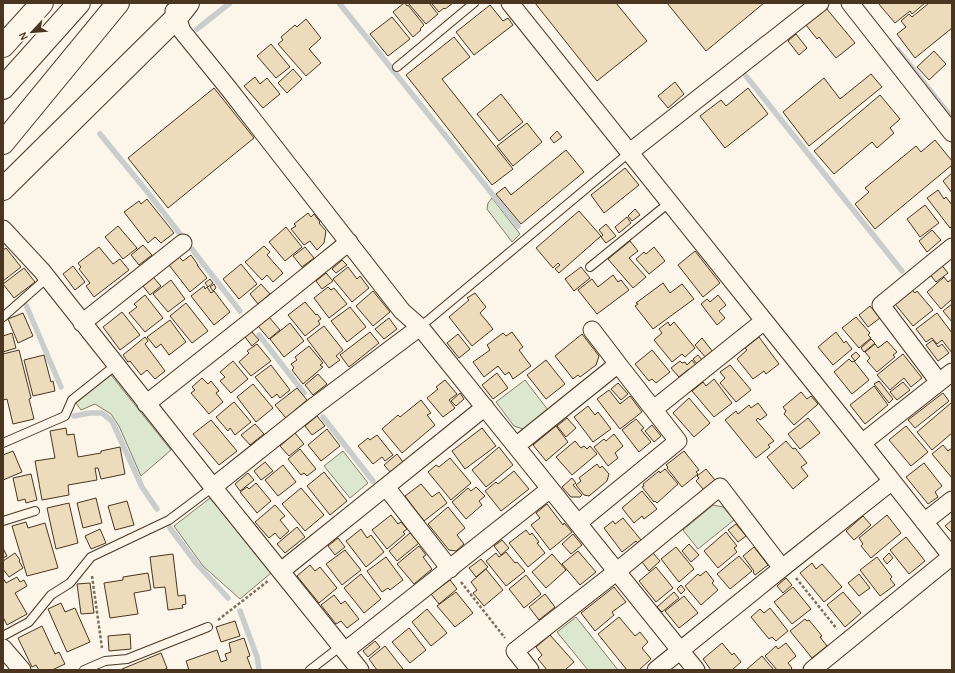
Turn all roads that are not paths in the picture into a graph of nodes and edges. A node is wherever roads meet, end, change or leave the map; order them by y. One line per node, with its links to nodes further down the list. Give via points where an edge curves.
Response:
1 (42, 3): 9 (highway)
2 (79, 3): 11 (highway)
3 (118, 3): 13 (highway)
4 (474, 3): 10 (lane)
5 (510, 3): 14 (street)
6 (820, 3): 14 (street)
7 (850, 3): 12 (street)
8 (180, 10): 15 (highway); 18 (street, via 182,31)
9 (3, 46)
10 (397, 67)
11 (3, 88)
12 (952, 133)
13 (3, 144)
14 (630, 152): 16 (street); 26 (lane)
15 (3, 189)
16 (670, 202): 21 (lane); 24 (street)
17 (3, 229): 22 (street)
18 (349, 242): 26 (street, via 402,311); 31 (street)
19 (183, 243): 25 (street)
20 (952, 247): 30 (street, via 881,305)
21 (590, 267)
22 (47, 278): 23 (lane); 25 (street)
23 (3, 317)
24 (764, 321): 33 (street); 35 (street)
25 (82, 323): 29 (street)
26 (420, 327): 32 (street); 38 (street)
27 (592, 330): 28 (street)
28 (618, 364): 33 (street); 36 (street)
29 (116, 365): 31 (street); 34 (lane, via 72,400 65,416)
30 (946, 377): 35 (street)
31 (146, 404): 38 (street)
32 (485, 407): 36 (street); 39 (street)
33 (654, 409): 45 (street, via 678,441)
34 (3, 443)
35 (862, 443): 37 (street)
36 (516, 446): 40 (street)
37 (892, 481): 44 (street); 47 (street)
38 (213, 487): 49 (street); 52 (lane, via 169,520 91,557 70,583 51,595 29,622)
39 (386, 487): 48 (street); 49 (street)
40 (550, 489): 45 (street); 48 (street)
41 (952, 500): 44 (street)
42 (35, 511): 43 (lane)
43 (3, 521)
44 (924, 522): 46 (street)
45 (578, 523): 50 (street)
46 (952, 557): 63 (street)
47 (784, 566): 50 (street, via 720,487); 55 (street)
48 (450, 569): 54 (street)
49 (280, 571): 54 (street)
50 (616, 572): 55 (street); 60 (street, via 515,651)
51 (208, 627): 57 (lane, via 127,659 105,661)
52 (3, 636)
53 (3, 648): 56 (street)
54 (343, 648): 58 (lane); 59 (street)
55 (680, 651): 61 (street); 62 (street)
56 (22, 670)
57 (84, 670)
58 (310, 670)
59 (360, 670)
60 (530, 670)
61 (656, 670)
62 (696, 670)
63 (812, 670)

